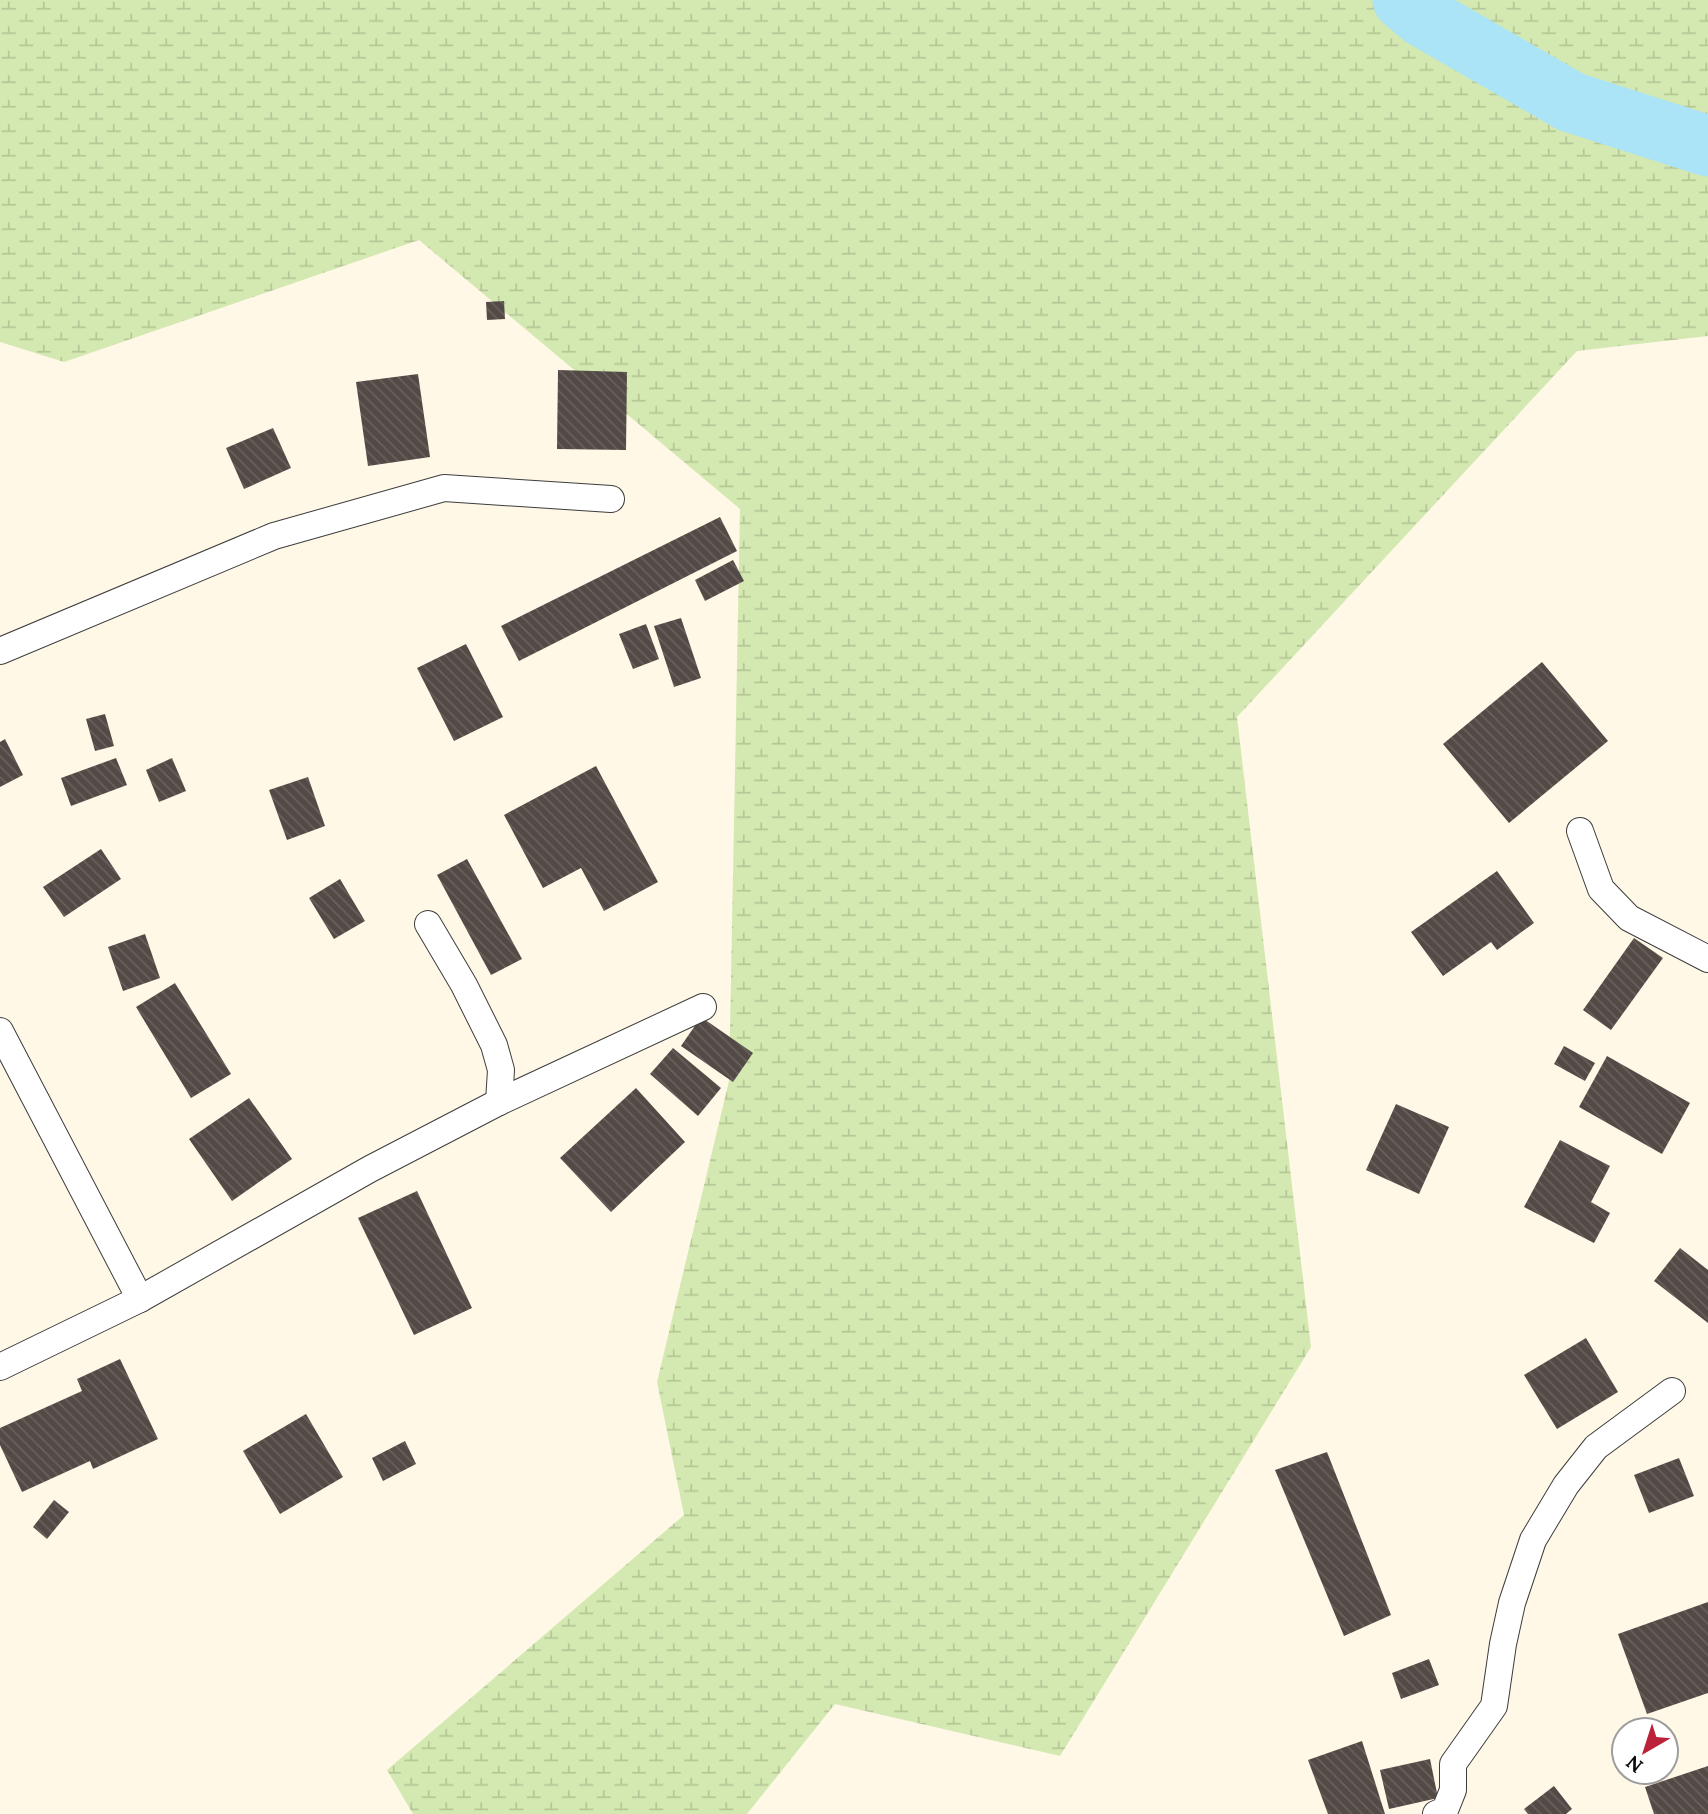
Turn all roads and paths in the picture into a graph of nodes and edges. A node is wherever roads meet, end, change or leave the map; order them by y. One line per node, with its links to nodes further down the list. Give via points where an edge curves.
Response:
1 (611, 499): 2 (street, via 443,488 274,536)
2 (0, 651)
3 (1580, 831): 5 (street, via 1601,890 1629,918)
4 (428, 924): 8 (street, via 494,1045 501,1070)
5 (1708, 959)
6 (703, 1007): 8 (street)
7 (0, 1031): 9 (street)
8 (499, 1102): 9 (street)
9 (140, 1299): 10 (street)
10 (0, 1367)
11 (1672, 1391): 12 (street, via 1596,1447 1566,1485 1534,1540 1512,1603 1494,1706 1453,1764 1453,1790 1445,1810)
12 (1436, 1814)

